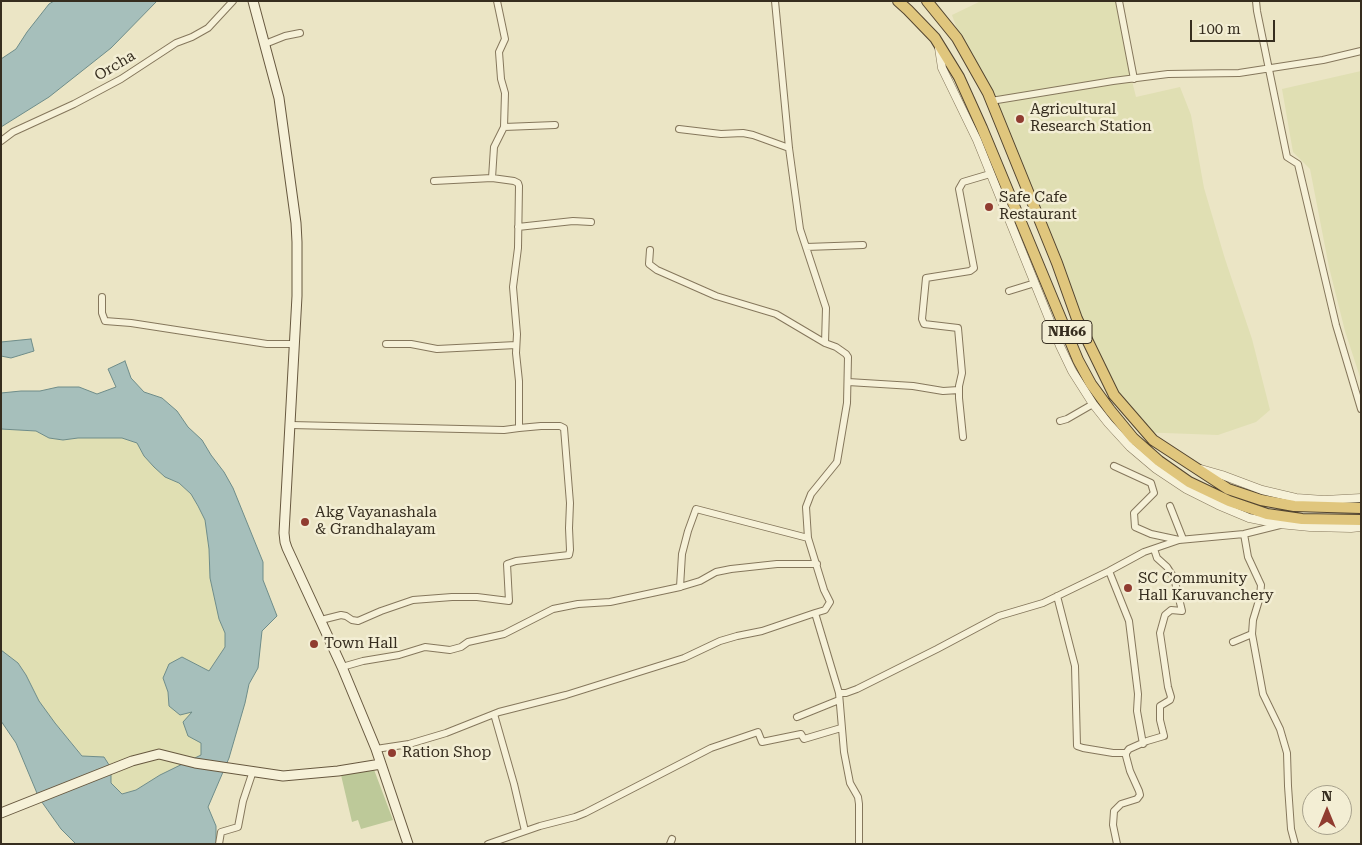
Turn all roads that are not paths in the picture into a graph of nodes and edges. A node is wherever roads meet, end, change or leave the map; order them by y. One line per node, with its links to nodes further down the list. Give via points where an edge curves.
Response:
1 (233, 1): 19 (street, Orcha, via 208,28 176,43 121,79)
2 (253, 1): 10 (main road)
3 (497, 1): 17 (street, via 505,39 499,52 505,93)
4 (775, 1): 20 (street)
5 (898, 1): 11 (highway, NH66)
6 (927, 1): 15 (highway, NH66, via 958,38)
7 (1119, 1): 14 (street)
8 (1256, 1): 13 (street)
9 (300, 33): 10 (street)
10 (264, 44): 33 (main road, via 279,98 296,223)
11 (938, 44): 21 (street, via 942,68); 49 (highway, NH66, via 959,77 982,128 1078,360 1105,404 1133,438 1190,482 1229,501 1268,514 1302,519)
12 (1361, 51): 13 (street)
13 (1269, 68): 14 (street); 39 (street, via 1287,156 1298,164 1336,325)
14 (1134, 79): 15 (street)
15 (991, 102): 45 (highway, NH66, via 1054,254 1077,319 1114,394 1153,440)
16 (555, 125): 17 (street)
17 (504, 127): 22 (street, via 494,147)
18 (679, 129): 20 (street, via 743,133)
19 (1, 141)
20 (789, 148): 27 (street, via 800,229)
21 (990, 174): 29 (street); 37 (street, via 963,182 959,189 974,268 926,278 924,324 958,328 962,373)
22 (492, 178): 23 (street); 25 (street, via 518,183)
23 (434, 181)
24 (591, 222): 25 (street)
25 (518, 227): 35 (street, via 514,286)
26 (863, 245): 27 (street)
27 (806, 248): 32 (street, via 826,308)
28 (650, 250): 32 (street, via 649,264 656,270 716,296 776,314)
29 (1035, 283): 30 (street); 38 (street, via 1072,371)
30 (1010, 291)
31 (102, 297): 33 (street, via 105,321 268,344)
32 (825, 343): 36 (street, via 846,354)
33 (294, 344): 41 (main road)
34 (386, 344): 35 (street, via 437,349)
35 (516, 345): 42 (street)
36 (848, 382): 37 (street); 53 (street, via 837,462 806,507)
37 (959, 390): 43 (street)
38 (1094, 404): 40 (street); 50 (street, via 1130,448 1186,489 1249,518)
39 (1361, 409)
40 (1060, 421)
41 (291, 425): 42 (street); 61 (main road, via 285,542)
42 (519, 428): 61 (street, via 564,428 570,503 568,555 508,564 509,601 472,597 413,600 358,620 341,615)
43 (963, 437)
44 (1114, 466): 54 (street, via 1151,483 1154,494 1134,513 1135,527)
45 (1192, 466): 46 (street, via 1296,498); 48 (highway, NH66, via 1228,489 1261,500 1294,506)
46 (1361, 498)
47 (1170, 506): 54 (street)
48 (1361, 508)
49 (1361, 520)
50 (1283, 524): 51 (street); 52 (street)
51 (1361, 528)
52 (1244, 534): 54 (street); 62 (street, via 1248,556 1261,584)
53 (808, 538): 56 (street); 58 (street, via 696,509 682,554)
54 (1181, 540): 55 (street)
55 (1154, 548): 57 (street); 69 (street, via 1157,558 1174,578 1182,610 1171,610 1164,615 1160,633 1171,698 1160,706 1164,736)
56 (817, 564): 58 (street, via 731,569); 60 (street, via 830,602 825,610)
57 (1109, 571): 59 (street); 69 (street, via 1129,621)
58 (680, 587): 64 (street, via 610,602 553,609 504,634 468,642 450,650 425,647)
59 (1057, 596): 65 (street, via 999,616); 71 (street, via 1075,666 1077,746)
60 (815, 614): 65 (street); 66 (street, via 720,641 684,658 566,695)
61 (320, 620): 64 (main road)
62 (1252, 634): 63 (street); 81 (street, via 1263,694 1280,729 1287,753 1291,829)
63 (1234, 642)
64 (342, 667): 70 (main road)
65 (839, 696): 67 (street); 68 (street)
66 (494, 714): 70 (street, via 409,744); 75 (street)
67 (797, 717)
68 (841, 728): 75 (street, via 804,739 801,734 762,742 758,732 711,748 585,813); 79 (street, via 850,783 858,797)
69 (1143, 744): 71 (street)
70 (376, 749): 72 (main road)
71 (1126, 753): 80 (street, via 1140,795 1114,810)
72 (381, 764): 73 (main road, via 283,776); 77 (main road)
73 (253, 771): 74 (main road, via 158,754); 76 (street, via 238,827 221,832)
74 (1, 813)
75 (525, 831): 78 (street)
76 (219, 844)
77 (408, 844)
78 (488, 844)
79 (859, 844)
80 (1117, 844)
81 (1295, 844)

